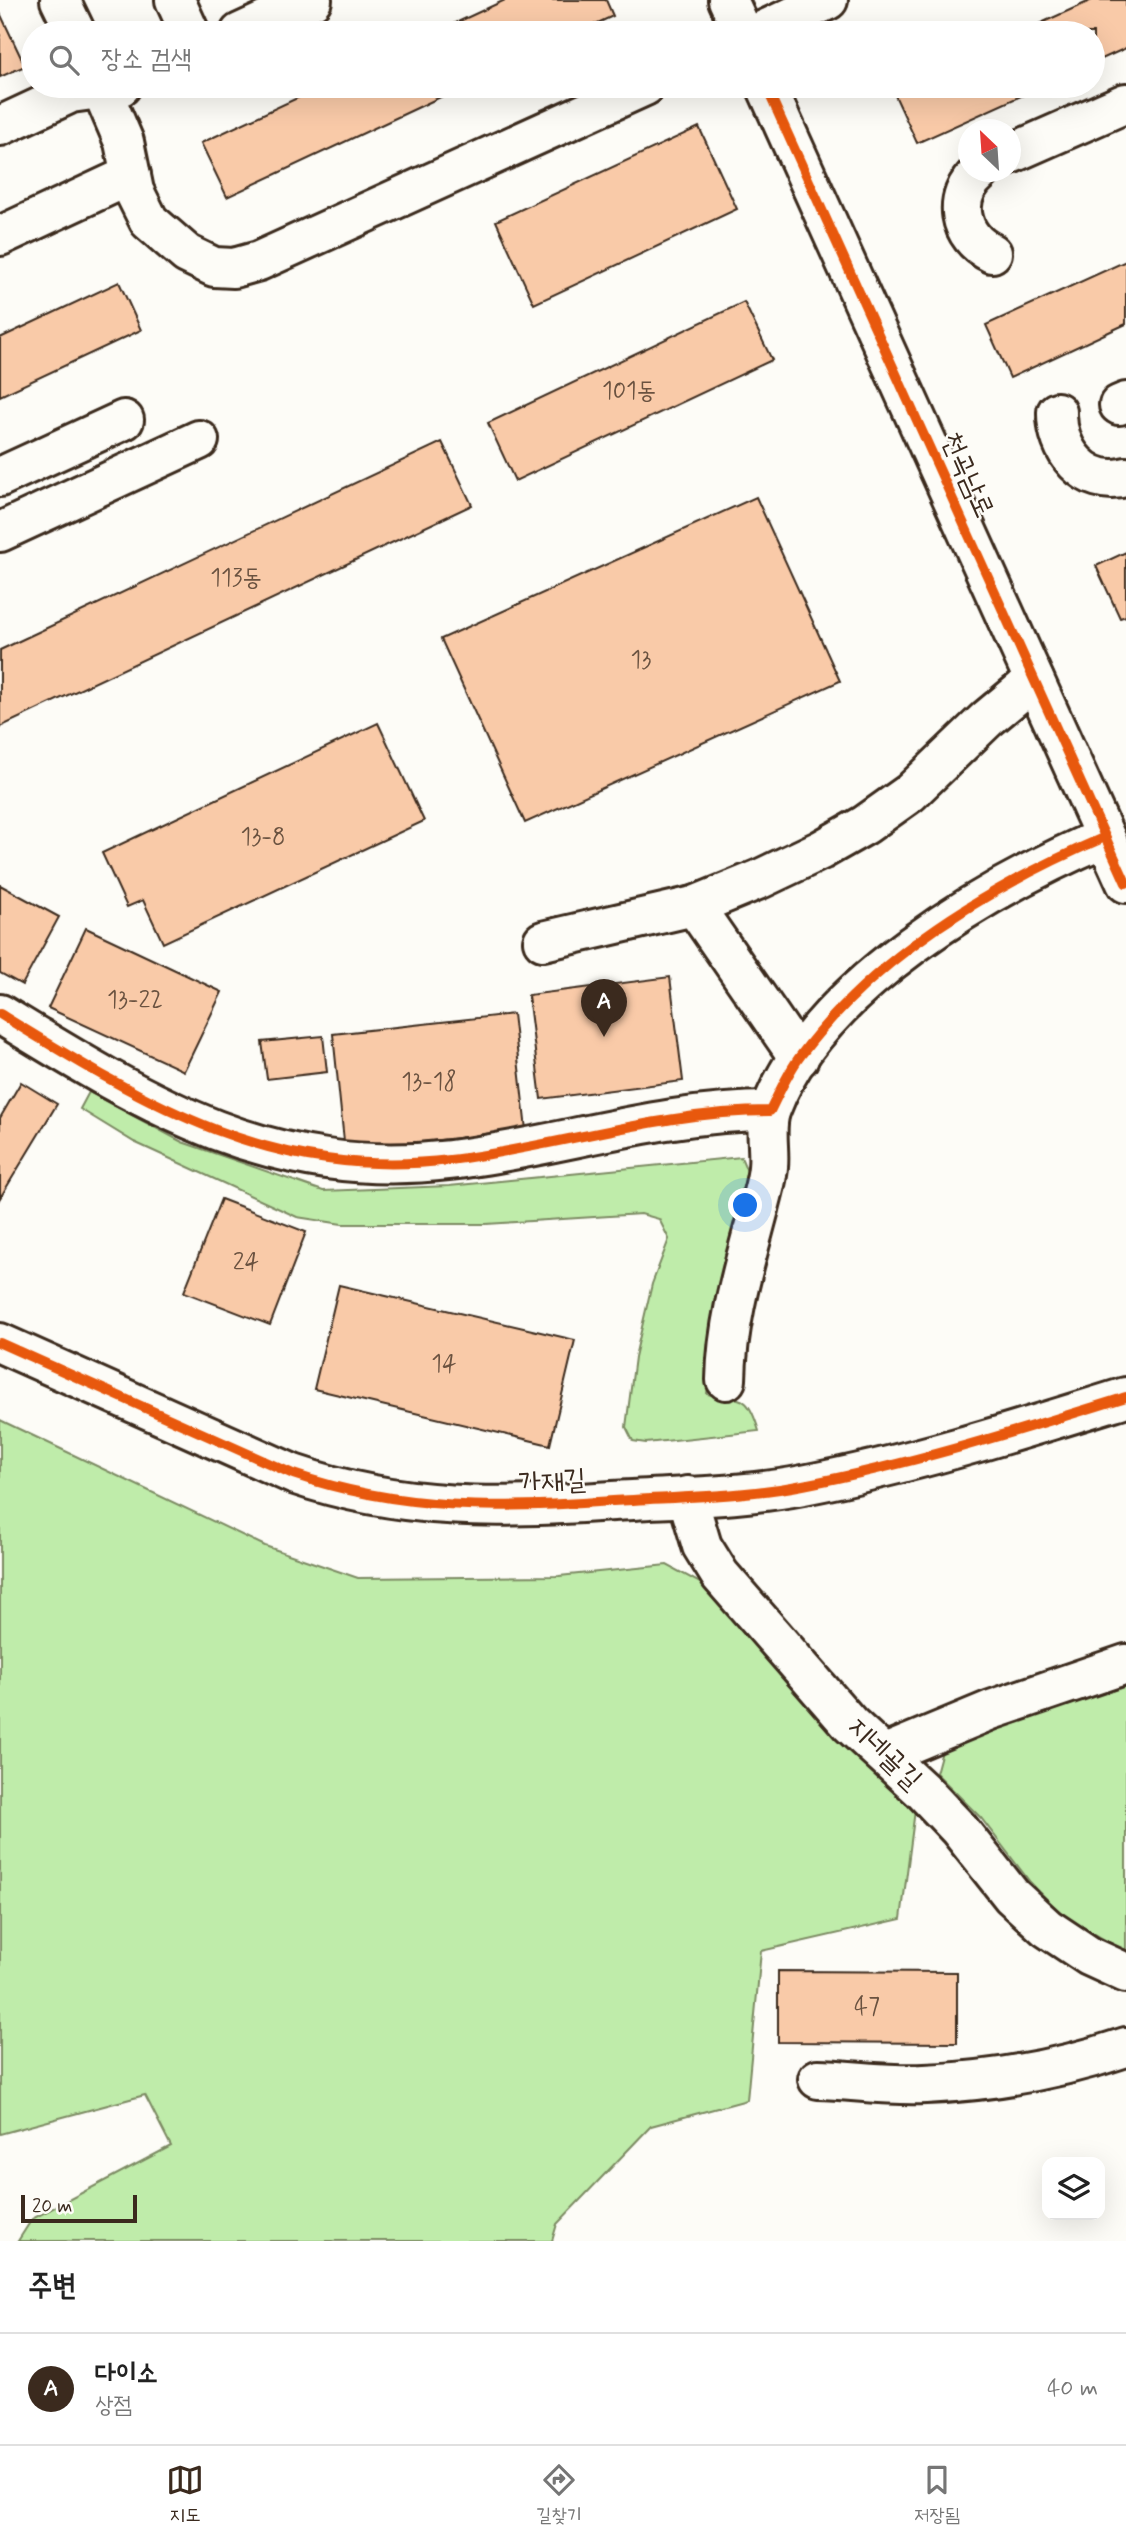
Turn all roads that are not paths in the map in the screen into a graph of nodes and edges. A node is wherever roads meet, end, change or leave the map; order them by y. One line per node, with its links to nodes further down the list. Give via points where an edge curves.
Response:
1 (60, 0): 6 (street)
2 (175, 0): 7 (street)
3 (312, 0): 8 (street)
4 (728, 0): 9 (street)
5 (828, 0): 10 (street)
6 (70, 21)
7 (185, 21)
8 (266, 21)
9 (738, 21)
10 (783, 21)
11 (60, 98): 16 (street)
12 (111, 98): 18 (street)
13 (619, 98): 18 (street, via 259,261 234,268 214,267 165,238 141,207)
14 (771, 98): 28 (street, 천곡남로)
15 (1126, 103): 17 (street)
16 (0, 125)
17 (1021, 150)
18 (131, 175): 20 (street)
19 (969, 182): 21 (street, via 961,198 965,230 977,246)
20 (0, 236)
21 (992, 253)
22 (1057, 412): 26 (street, via 1056,429 1075,463 1093,476)
23 (124, 420): 25 (street)
24 (199, 440): 27 (street)
25 (0, 477)
26 (1126, 477)
27 (0, 532)
28 (1034, 680): 29 (street, 천곡남로); 31 (street, via 910,793 865,825 760,879)
29 (1105, 837): 30 (street, 천곡남로); 34 (street, via 1043,865 926,937 840,1008)
30 (1126, 883)
31 (694, 906): 32 (street); 34 (street)
32 (543, 941)
33 (0, 1014): 35 (street, via 207,1128 256,1146 343,1163 448,1160 640,1123 721,1111)
34 (799, 1058): 35 (street)
35 (770, 1111): 37 (street, via 768,1169 736,1296)
36 (0, 1343): 39 (street, 가재길, via 293,1474 388,1500 501,1508)
37 (726, 1380)
38 (1126, 1397): 39 (street, 가재길, via 997,1437 801,1486)
39 (687, 1496): 41 (street, 지네골길, via 702,1546 720,1575 850,1724)
40 (1126, 1664): 41 (street, via 991,1710)
41 (885, 1754): 42 (street, 지네골길, via 959,1829 1012,1896 1047,1928 1089,1956)
42 (1126, 1973)
43 (1126, 2047): 44 (street, via 1004,2077 923,2084)
44 (818, 2078)

